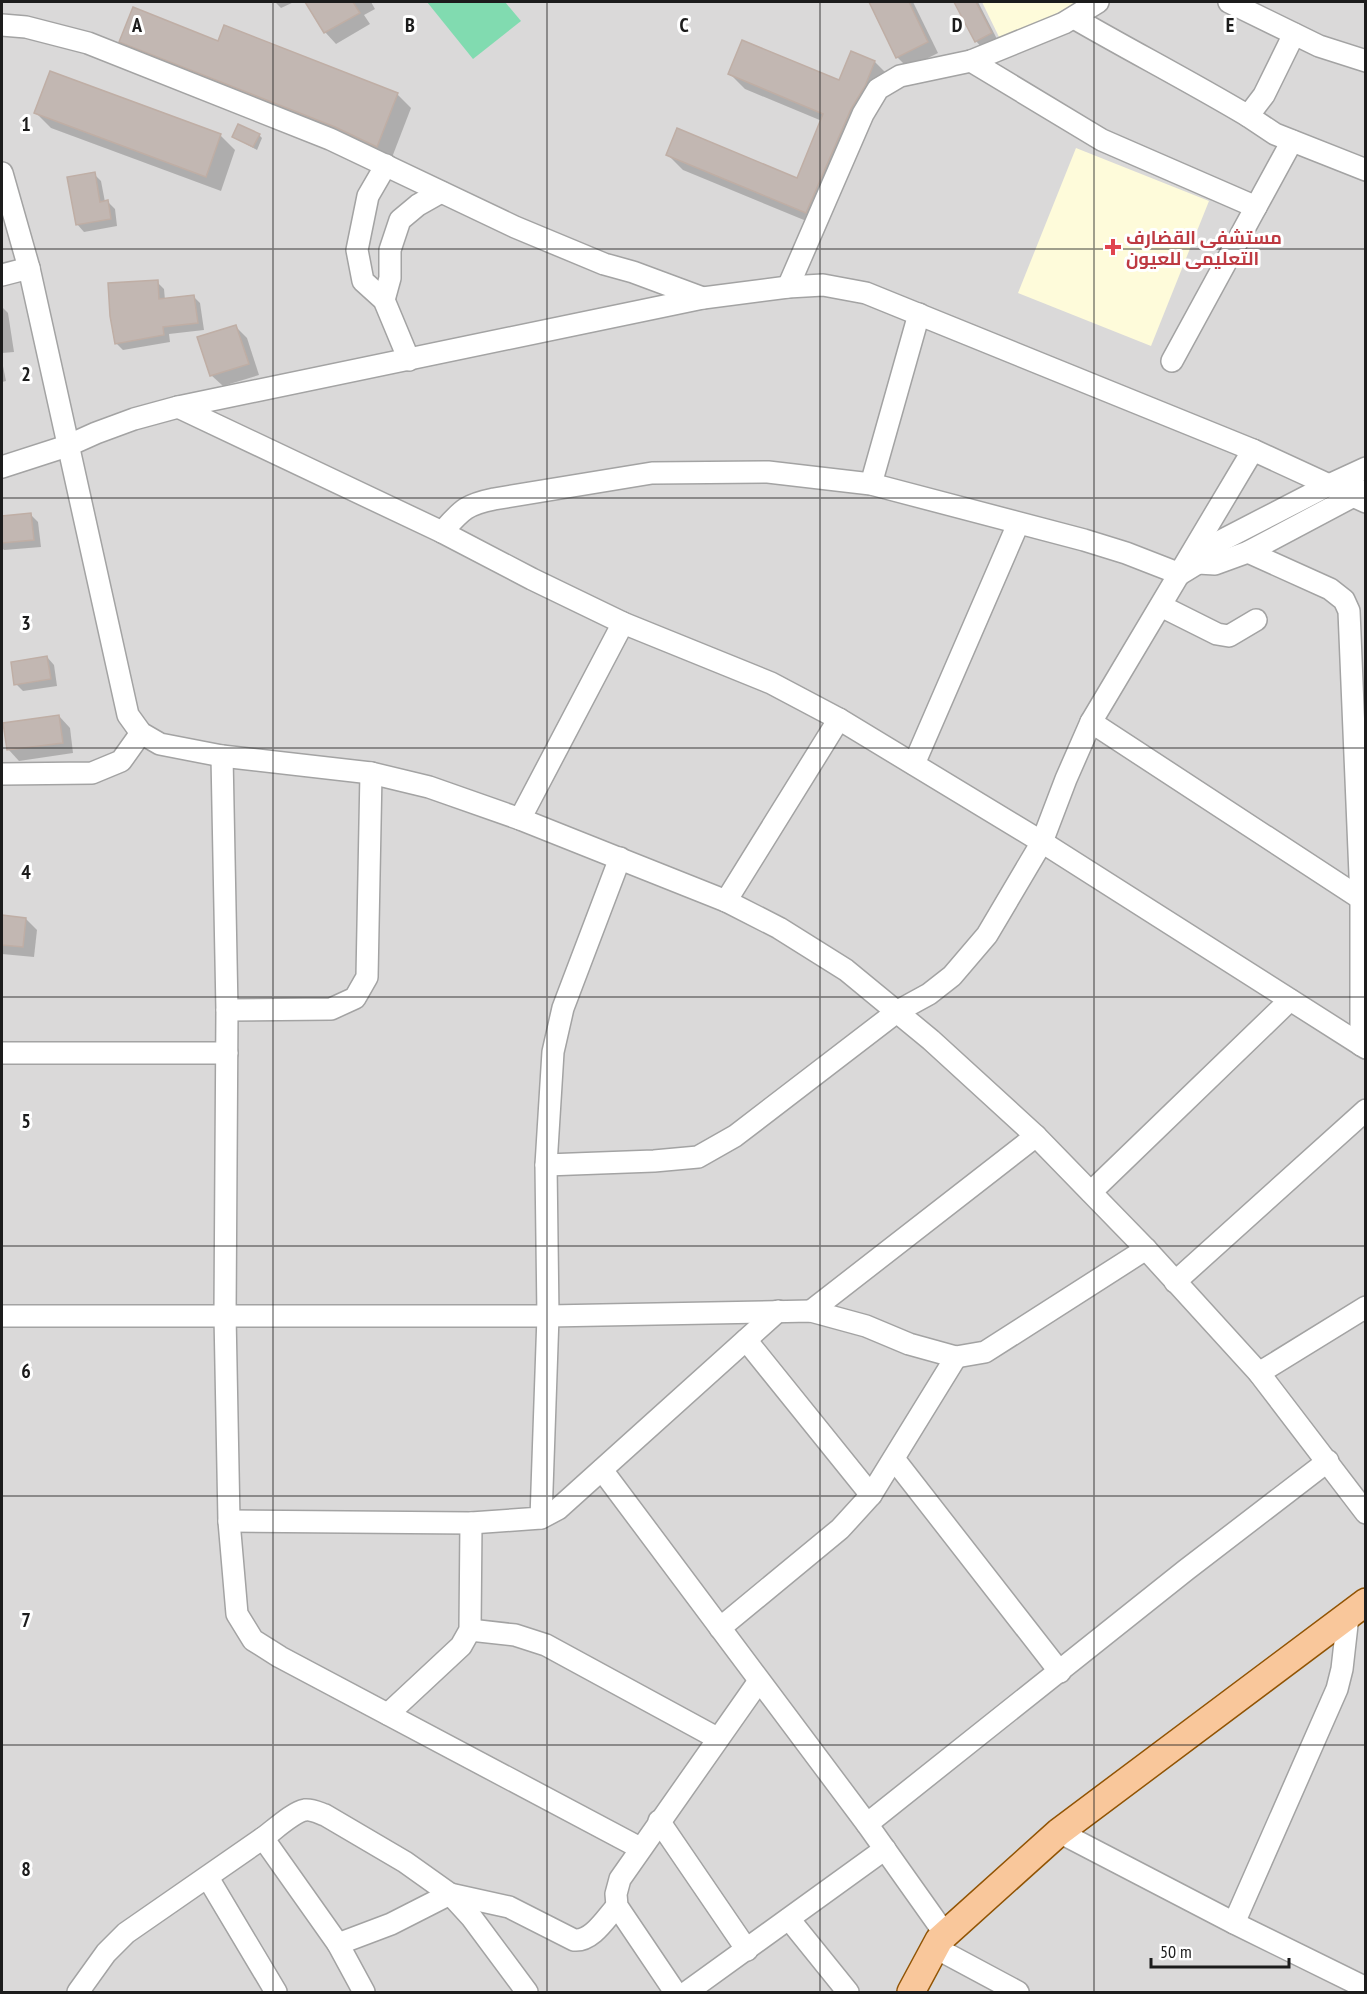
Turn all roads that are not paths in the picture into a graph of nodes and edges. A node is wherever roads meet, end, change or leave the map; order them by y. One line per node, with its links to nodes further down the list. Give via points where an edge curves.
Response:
1 (1098, 2): 3 (street)
2 (1229, 2): 5 (street)
3 (1074, 18): 6 (street); 8 (street)
4 (2, 25): 10 (street, via 88,43)
5 (1294, 34): 7 (street); 8 (street, via 1264,95)
6 (971, 61): 14 (street, via 1102,140); 17 (street, via 900,76 878,89 863,114)
7 (1365, 61)
8 (1248, 116): 9 (street)
9 (1292, 141): 11 (street); 14 (street)
10 (386, 165): 13 (street); 19 (street, via 368,196 357,250 363,281)
11 (1365, 170)
12 (2, 173): 15 (street)
13 (441, 192): 18 (street, via 604,264); 19 (street, via 400,220 390,250 390,279)
14 (1256, 207): 22 (street)
15 (29, 268): 16 (street); 24 (street)
16 (2, 275)
17 (788, 287): 18 (street); 20 (street, via 823,285 866,293)
18 (704, 298): 21 (street)
19 (384, 300): 21 (street)
20 (919, 314): 25 (street); 28 (street)
21 (409, 360): 23 (street)
22 (1172, 361)
23 (178, 407): 24 (street, via 134,419); 32 (street)
24 (67, 446): 26 (street); 40 (street, via 128,715)
25 (1253, 450): 29 (street); 34 (street)
26 (2, 468)
27 (1365, 468): 29 (street)
28 (871, 484): 31 (street); 32 (street, via 768,472 652,473 472,504)
29 (1329, 485): 30 (street); 34 (street, via 1209,548)
30 (1361, 496): 33 (street)
31 (1017, 524): 34 (street); 42 (street)
32 (442, 532): 37 (street)
33 (1248, 552): 34 (street); 48 (street, via 1330,589 1344,600 1349,611)
34 (1189, 568): 35 (street)
35 (1161, 606): 36 (street, via 1217,634 1229,636); 39 (street)
36 (1256, 620)
37 (623, 623): 38 (street, via 771,683); 45 (street)
38 (839, 719): 42 (street); 49 (street)
39 (1091, 722): 46 (street); 48 (street)
40 (141, 733): 41 (street, via 160,744); 44 (street, via 121,761 92,773)
41 (222, 756): 43 (street); 51 (street)
42 (914, 764): 46 (street)
43 (371, 773): 45 (street, via 429,787); 51 (street, via 367,977 355,998 331,1009)
44 (2, 774)
45 (520, 819): 47 (street)
46 (1042, 842): 50 (street); 52 (street, via 987,935 959,968 928,994)
47 (620, 858): 49 (street); 58 (street, via 563,1008 553,1052)
48 (1363, 900): 53 (street)
49 (726, 901): 52 (street, via 779,928 846,970)
50 (1290, 1000): 53 (street); 59 (street)
51 (227, 1010): 55 (street)
52 (898, 1011): 57 (street); 58 (street, via 735,1136 698,1157)
53 (1363, 1047)
54 (2, 1053): 55 (street)
55 (227, 1053): 65 (street)
56 (1365, 1110): 61 (street)
57 (1036, 1136): 59 (street); 64 (street)
58 (546, 1165): 67 (street)
59 (1090, 1192): 60 (street)
60 (1146, 1249): 61 (street); 69 (street, via 985,1352)
61 (1176, 1282): 70 (street)
62 (1365, 1307): 70 (street)
63 (778, 1311): 64 (street); 67 (street); 68 (street)
64 (811, 1311): 69 (street)
65 (225, 1315): 66 (street); 67 (street); 77 (street)
66 (2, 1316)
67 (548, 1316): 76 (street)
68 (746, 1340): 73 (street); 74 (street)
69 (956, 1357): 71 (street)
70 (1259, 1373): 72 (street)
71 (894, 1459): 74 (street); 82 (street)
72 (1328, 1461): 75 (street); 82 (street)
73 (602, 1470): 76 (street, via 558,1509); 80 (street)
74 (871, 1495): 80 (street, via 840,1529)
75 (1365, 1513)
76 (541, 1518): 78 (street)
77 (229, 1521): 78 (street); 84 (street, via 237,1614 252,1640)
78 (471, 1523): 81 (street)
79 (1357, 1609): 88 (main road); 96 (street, via 1337,1689)
80 (720, 1628): 83 (street)
81 (470, 1630): 84 (street, via 461,1646); 85 (street, via 515,1635 546,1645)
82 (1060, 1672): 87 (street)
83 (759, 1681): 85 (street); 87 (street)
84 (388, 1714): 90 (street)
85 (717, 1738): 86 (street)
86 (659, 1821): 90 (street); 99 (street)
87 (867, 1824): 91 (street)
88 (1059, 1832): 96 (street); 97 (main road)
89 (263, 1838): 92 (street); 93 (street, via 305,1810 314,1811 405,1862); 98 (street)
90 (640, 1848): 94 (street, via 620,1880)
91 (885, 1849): 95 (street); 97 (street)
92 (208, 1878): 101 (street, via 126,1933); 102 (street)
93 (450, 1894): 94 (street, via 509,1907 582,1941); 98 (street, via 391,1924); 104 (street)
94 (617, 1906): 105 (street)
95 (789, 1919): 99 (street); 107 (street)
96 (1234, 1923): 100 (street)
97 (939, 1941): 108 (main road); 109 (street)
98 (338, 1944): 103 (street)
99 (747, 1950): 106 (street)
100 (1365, 1988)
101 (78, 1992)
102 (276, 1992)
103 (364, 1992)
104 (527, 1992)
105 (675, 1992)
106 (687, 1992)
107 (848, 1992)
108 (910, 1992)
109 (1018, 1992)

